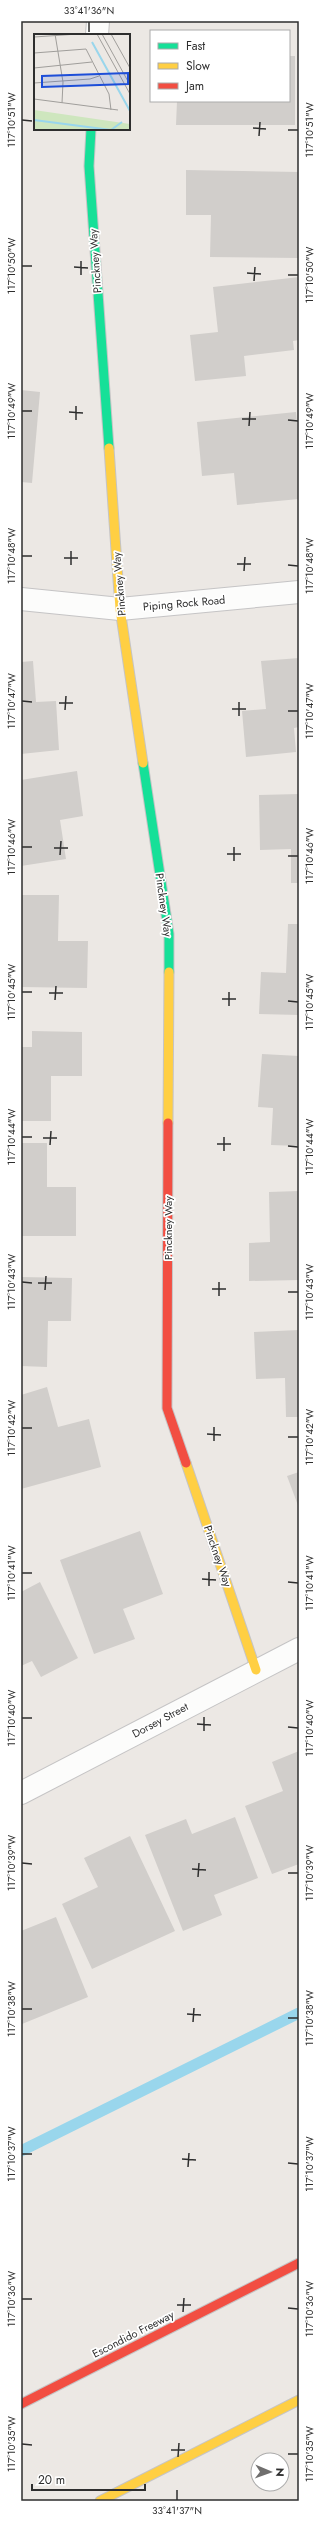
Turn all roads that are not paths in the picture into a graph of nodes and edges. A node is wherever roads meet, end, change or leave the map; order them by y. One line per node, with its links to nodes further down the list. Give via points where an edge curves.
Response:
1 (98, 21): 2 (street)
2 (97, 34)
3 (91, 130): 6 (main road, Pinckney Way, via 89,166)
4 (299, 592): 6 (street, Piping Rock Road)
5 (21, 599): 6 (street, Piping Rock Road)
6 (120, 609): 8 (main road, Pinckney Way, via 169,934 167,1408)
7 (299, 1649): 8 (street, Dorsey Street)
8 (256, 1670): 9 (street, Dorsey Street)
9 (21, 1793)
10 (299, 2263): 12 (main road, Escondido Freeway)
11 (299, 2400): 13 (main road)
12 (21, 2404)
13 (100, 2501)

